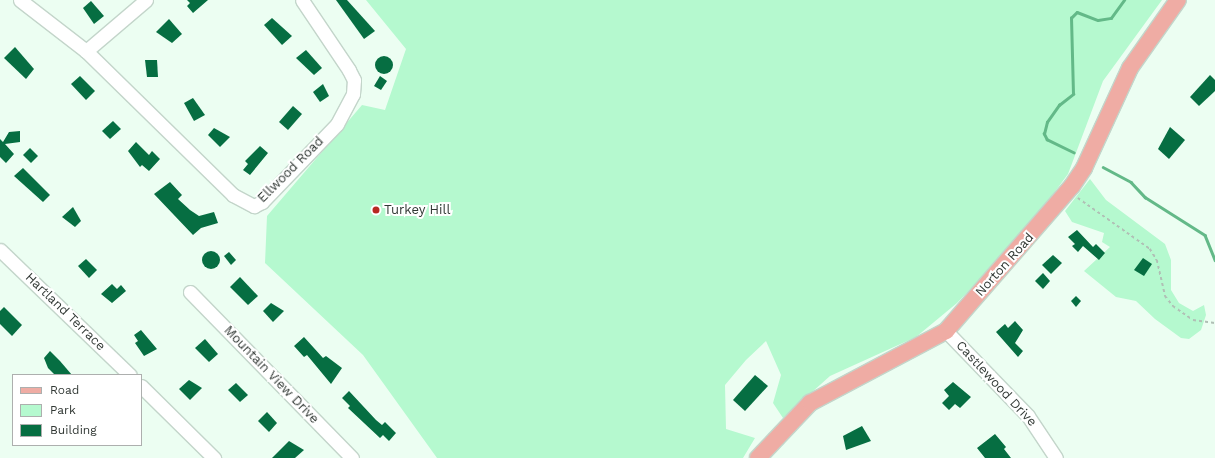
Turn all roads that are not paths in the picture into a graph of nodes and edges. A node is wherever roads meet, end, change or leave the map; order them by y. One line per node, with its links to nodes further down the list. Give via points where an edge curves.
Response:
1 (20, 0): 5 (street, Ellwood Road)
2 (146, 0): 5 (street)
3 (302, 0): 5 (street, Ellwood Road, via 349,70 354,80 353,94 337,124 262,202 254,206 233,195)
4 (1178, 0): 8 (main road, Norton Road, via 1130,68 1084,168 1072,186)
5 (86, 51)
6 (0, 250): 9 (street, Hartland Terrace)
7 (190, 292): 12 (street, Mountain View Drive)
8 (946, 331): 13 (main road, Norton Road, via 810,402); 14 (street, Castlewood Drive, via 1028,416)
9 (129, 374)
10 (142, 387): 11 (street)
11 (214, 458)
12 (352, 458)
13 (758, 458)
14 (1056, 458)

